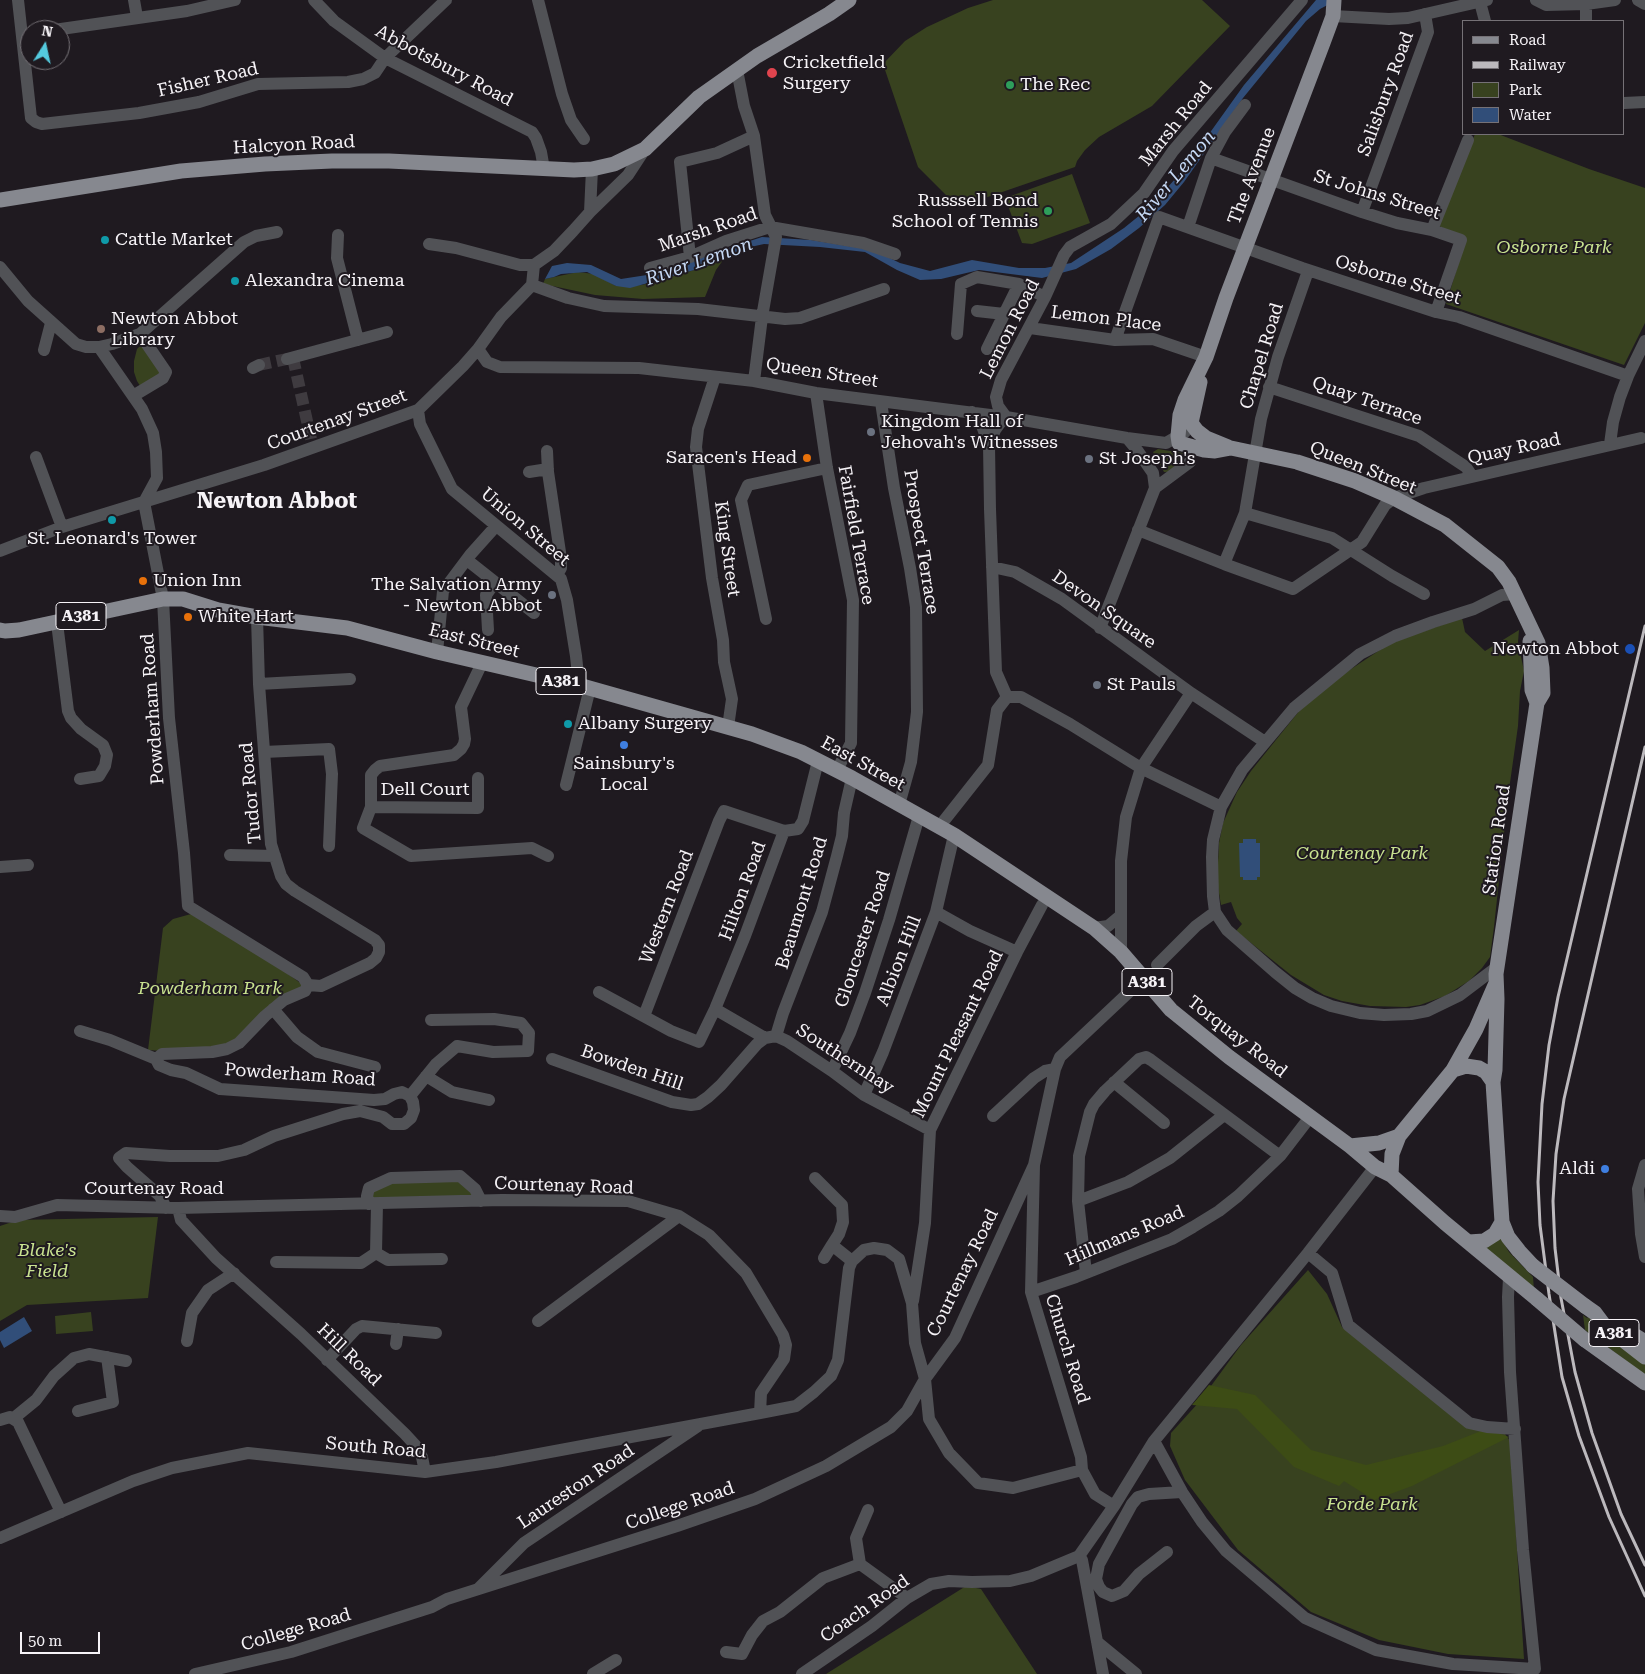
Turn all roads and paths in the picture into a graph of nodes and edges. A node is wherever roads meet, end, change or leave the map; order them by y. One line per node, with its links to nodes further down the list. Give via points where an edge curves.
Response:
1 (18, 0): 19 (street)
2 (134, 0): 18 (street)
3 (235, 0): 18 (street)
4 (314, 0): 23 (street, Abbotsbury Road, via 334,21)
5 (446, 0): 23 (street, Fisher Road)
6 (849, 0): 25 (main road, Halcyon Road)
7 (1302, 0): 49 (street, Marsh Road, via 1173,151 1144,193 1111,224 1070,247)
8 (1536, 0): 13 (street, via 1546,4)
9 (1615, 0): 13 (street)
10 (1638, 0): 14 (street)
11 (1484, 1): 15 (street); 20 (street)
12 (541, 2): 30 (street, via 562,94 571,120)
13 (1586, 4): 21 (street)
14 (1645, 4)
15 (1447, 5): 17 (street)
16 (1334, 7): 17 (street, via 1389,19); 36 (main road, The Avenue)
17 (1425, 14): 39 (street, Salisbury Road, via 1428,32)
18 (137, 17): 22 (street)
19 (23, 20)
20 (1485, 20)
21 (1586, 20)
22 (70, 27)
23 (385, 58): 24 (street, Fisher Road, via 370,77 348,82 258,84 199,102 139,114 55,123 36,122 31,118); 35 (street, Abbotsbury Road, via 532,132 541,152)
24 (28, 70)
25 (737, 70): 29 (street); 32 (main road, Halcyon Road, via 699,97)
26 (1645, 102): 27 (street)
27 (1625, 103)
28 (1245, 105): 33 (street)
29 (754, 136): 44 (street, via 765,215); 48 (street, via 717,153 680,162)
30 (584, 139)
31 (1468, 140): 41 (street)
32 (645, 149): 34 (main road, Halcyon Road, via 614,164); 38 (street, via 628,175)
33 (1211, 158): 36 (street, St Johns Street); 40 (street)
34 (592, 169): 35 (main road, Halcyon Road); 38 (street)
35 (544, 170): 37 (main road, Halcyon Road, via 389,161 265,164 181,171)
36 (1272, 179): 39 (street, St Johns Street); 46 (main road, The Avenue)
37 (0, 200)
38 (590, 212): 50 (street, via 554,251)
39 (1362, 212): 41 (street, St Johns Street)
40 (1188, 226): 46 (street, Osborne Street); 68 (street, Osborne Street, via 1159,218)
41 (1432, 230): 59 (street, St Johns Street, via 1461,240)
42 (276, 232): 65 (street, via 244,242)
43 (338, 235): 67 (street, via 337,258)
44 (774, 238): 47 (street, Marsh Road, via 863,243); 48 (street, Marsh Road, via 726,241); 61 (street)
45 (429, 244): 50 (street, via 520,265)
46 (1245, 249): 53 (street, Osborne Street); 75 (main road, The Avenue)
47 (895, 254)
48 (690, 257): 52 (street, Marsh Road)
49 (1062, 258): 57 (street, Lemon Road)
50 (534, 265): 55 (street)
51 (0, 267): 62 (street, via 28,301)
52 (650, 268)
53 (1308, 271): 59 (street, Osborne Street); 79 (street, Chapel Road)
54 (1019, 284): 57 (street, Lemon Road); 60 (street); 66 (street, Lemon Road, via 977,278 961,284)
55 (532, 285): 61 (street, via 604,306 698,309); 71 (street, Courtenay Street, via 501,317)
56 (884, 289): 61 (street, via 800,318)
57 (1046, 297): 63 (street, Lemon Road)
58 (976, 311): 60 (street)
59 (1436, 312): 77 (street, Osborne Street, via 1459,317)
60 (1004, 314): 72 (street)
61 (762, 317): 78 (street)
62 (51, 322): 70 (street, via 76,344); 73 (street)
63 (1030, 328): 68 (street, Lemon Place); 85 (street, Lemon Road, via 1001,380 996,397)
64 (386, 332): 67 (street)
65 (140, 334): 70 (street); 81 (street, via 166,372 163,378)
66 (957, 334)
67 (358, 340): 74 (street)
68 (1115, 340): 75 (street, Lemon Place, via 1153,339)
69 (1645, 341): 77 (street)
70 (99, 347): 81 (street)
71 (478, 349): 76 (street, Queen Street, via 486,362 500,367 639,368); 83 (street, Courtenay Street)
72 (987, 349)
73 (44, 350)
74 (291, 358)
75 (1204, 362): 86 (main road, The Avenue); 89 (main road, The Avenue, via 1184,400)
76 (715, 376): 78 (street, Queen Street); 133 (street, King Street, via 698,429 696,447 724,662 732,699)
77 (1628, 376): 90 (street, via 1617,405)
78 (754, 381): 80 (street, Queen Street)
79 (1269, 387): 94 (street, Chapel Road); 100 (street, Quay Terrace, via 1419,436 1466,467)
80 (816, 393): 82 (street, Queen Street); 97 (street, Fairfield Terrace)
81 (133, 396): 103 (street, via 153,433 156,452 157,478)
82 (881, 402): 84 (street, Queen Street); 143 (street, Prospect Terrace, via 916,607 917,712 911,762)
83 (418, 410): 103 (street, Courtenay Street, via 312,443 264,465); 105 (street, Union Street, via 420,424 452,489)
84 (972, 412): 85 (street, Queen Street); 91 (street, via 982,423)
85 (1006, 417): 87 (street, Queen Street); 91 (street)
86 (1191, 423): 89 (street, via 1186,432); 92 (main road, via 1206,438)
87 (1127, 438): 89 (street, Queen Street); 101 (street, via 1153,473)
88 (1642, 438): 90 (street, Quay Road)
89 (1174, 440): 92 (main road, Queen Street, via 1215,451)
90 (1610, 444): 100 (street, Quay Road)
91 (989, 445): 112 (street)
92 (1231, 448): 94 (main road, Queen Street)
93 (547, 451): 98 (street)
94 (1255, 453): 102 (main road, Queen Street, via 1297,462); 104 (street, Chapel Road)
95 (36, 457): 106 (street)
96 (1190, 462): 101 (street)
97 (827, 468): 120 (street, via 748,485 741,500); 138 (street, Fairfield Terrace, via 853,600 851,743)
98 (548, 470): 99 (street); 113 (street, via 561,559)
99 (529, 472)
100 (1472, 476): 102 (street, Quay Road)
101 (1155, 488): 107 (street)
102 (1394, 498): 109 (street, via 1385,505 1362,542); 116 (main road, Queen Street, via 1445,525 1498,567)
103 (144, 502): 106 (street, Courtenay Street); 117 (street)
104 (1245, 514): 109 (street, via 1332,538); 111 (street, Chapel Road)
105 (496, 526): 110 (street); 113 (street, Union Street)
106 (62, 527): 108 (street, Courtenay Street)
107 (1138, 530): 111 (street); 122 (street)
108 (1, 548)
109 (1352, 550): 111 (street, via 1293,588); 115 (street)
110 (467, 560): 114 (street); 125 (street, via 444,591)
111 (1224, 564)
112 (992, 567): 122 (street, Devon Square, via 1015,572 1062,599); 132 (street, via 996,672)
113 (557, 575): 129 (street, Union Street, via 564,584 567,600 578,675)
114 (494, 582): 118 (street); 124 (street, via 486,595)
115 (1424, 594)
116 (1516, 594): 134 (street, via 1502,595 1474,609 1395,636 1360,654 1294,708); 164 (main road, Station Road, via 1538,643 1543,694 1537,703)
117 (163, 599): 119 (main road, East Street / A381, via 184,599 218,610); 121 (main road, A381); 167 (street, Powderham Road, via 169,718 188,906 303,977)
118 (534, 613)
119 (257, 617): 125 (main road, East Street / A381, via 347,628); 128 (street, Tudor Road)
120 (766, 619)
121 (57, 623): 123 (main road, A381); 141 (street, via 68,711 81,729 102,745 107,755 99,776)
122 (1100, 628): 131 (street, Devon Square)
123 (0, 630)
124 (488, 630)
125 (437, 652): 126 (main road, East Street / A381)
126 (482, 663): 129 (main road, East Street / A381); 144 (street, via 461,707 465,739 462,749 454,755 380,766 372,775)
127 (350, 679): 128 (street)
128 (259, 684): 135 (street, Tudor Road)
129 (575, 684): 130 (main road, East Street / A381)
130 (590, 688): 133 (main road, East Street / A381); 142 (street)
131 (1191, 693): 134 (street, Devon Square); 137 (street)
132 (1007, 697): 137 (street, via 1021,697); 147 (street, via 997,710 988,765)
133 (728, 727): 136 (main road, East Street / A381, via 782,744)
134 (1265, 742): 145 (street, via 1242,770)
135 (264, 752): 150 (street, via 329,749 332,774); 152 (street, Tudor Road, via 271,844)
136 (818, 760): 138 (main road, East Street / A381); 148 (street, Hilton Road, via 804,821 798,829)
137 (1141, 768): 145 (street); 159 (street, via 1126,817)
138 (837, 770): 140 (main road, East Street / A381)
139 (478, 778): 144 (street, Dell Court, via 478,808)
140 (852, 778): 143 (main road, East Street / A381); 174 (street, Beaumont Road, via 822,912 783,1013)
141 (80, 779)
142 (566, 785)
143 (899, 805): 146 (main road, East Street / A381)
144 (371, 807): 153 (street, via 363,828 411,856 532,848)
145 (1221, 807): 158 (street, via 1212,857)
146 (919, 816): 147 (main road, East Street / A381); 179 (street, Gloucester Road, via 865,993)
147 (939, 827): 149 (main road, Torquay Road / A381)
148 (784, 831): 169 (street, Hilton Road); 171 (street, Western Road, via 724,811)
149 (954, 835): 157 (street, Albion Hill); 160 (main road, Torquay Road / A381)
150 (329, 846)
151 (230, 855): 152 (street)
152 (275, 856): 167 (street, Tudor Road, via 286,884 379,945 379,952 370,963 321,986)
153 (548, 856)
154 (28, 865): 155 (street)
155 (0, 867)
156 (1042, 905): 161 (street, Mount Pleasant Road)
157 (936, 912): 161 (street); 184 (street, Albion Hill)
158 (1215, 912): 163 (street); 164 (street, via 1227,930 1275,972 1312,998 1360,1013 1384,1015 1427,1011 1460,995)
159 (1120, 916): 160 (street, via 1108,926); 162 (street)
160 (1094, 928): 162 (main road, Torquay Road / A381)
161 (1016, 952): 191 (street, Mount Pleasant Road)
162 (1122, 952): 165 (main road, Torquay Road / A381)
163 (1157, 965)
164 (1498, 967): 166 (main road, Station Road)
165 (1144, 978): 178 (street, Church Road, via 1060,1057); 189 (main road, Torquay Road / A381, via 1171,1010)
166 (1496, 983): 180 (main road, Station Road); 183 (main road, Station Road)
167 (308, 985): 170 (street, Powderham Road, via 305,991 284,1000)
168 (599, 992): 171 (street)
169 (715, 1008): 171 (street, Hilton Road, via 699,1042); 174 (street, Southernhay)
170 (273, 1010): 175 (street, Powderham Road, via 239,1042 226,1049 162,1054); 177 (street, via 297,1036 318,1052)
171 (644, 1016)
172 (431, 1020): 181 (street, via 494,1019 521,1023 529,1033 528,1051 494,1052 457,1046)
173 (80, 1031): 175 (street)
174 (770, 1037): 176 (street, Bowden Hill, via 757,1044 708,1097 691,1105 672,1102); 179 (street, Southernhay, via 787,1041)
175 (156, 1059): 185 (street, Powderham Road, via 159,1065 220,1089 374,1100 402,1092)
176 (552, 1059)
177 (374, 1067)
178 (1055, 1069): 188 (street, via 1034,1078); 195 (street, Church Road)
179 (832, 1070): 184 (street, Southernhay)
180 (1453, 1070): 183 (main road, via 1466,1066 1479,1068); 192 (main road, Station Road)
181 (426, 1076): 185 (street); 186 (street, via 452,1092)
182 (1114, 1082): 187 (street, via 1139,1059 1146,1057); 190 (street); 201 (street, via 1090,1112 1079,1156)
183 (1493, 1082): 206 (main road, Station Road / A381)
184 (864, 1095): 191 (street, Southernhay)
185 (410, 1096): 203 (street, Powderham Road, via 414,1110 404,1124 392,1124 383,1117 360,1110 307,1124 244,1150 218,1156 126,1153 119,1158)
186 (489, 1100)
187 (1224, 1115): 194 (street); 201 (street, via 1170,1158 1128,1182)
188 (993, 1116)
189 (1310, 1117): 193 (main road, Torquay Road / A381); 194 (street, Hillmans Road)
190 (1164, 1123)
191 (930, 1130): 220 (street, Mount Pleasant Road, via 925,1223)
192 (1399, 1136): 193 (main road, via 1379,1143); 198 (main road, via 1392,1154)
193 (1350, 1146): 197 (main road, Torquay Road / A381)
194 (1280, 1156): 217 (street, Hillmans Road, via 1238,1196 1193,1227 1172,1239)
195 (1034, 1165): 219 (street, Church Road); 232 (street, Courtenay Road, via 955,1338)
196 (1645, 1165): 211 (street, via 1638,1189)
197 (1375, 1167): 198 (main road, Torquay Road / A381); 210 (street)
198 (1391, 1175): 207 (main road, Torquay Road / A381)
199 (815, 1178): 208 (street, via 842,1205 843,1222)
200 (481, 1201): 202 (street, Courtenay Road); 202 (street, Courtenay Road, via 475,1189 460,1176 391,1178 369,1188 367,1196); 205 (street, Courtenay Road, via 628,1201)
201 (1078, 1201): 217 (street)
202 (373, 1204): 203 (street, Courtenay Road); 209 (street)
203 (172, 1208): 204 (street, Courtenay Road, via 57,1206 15,1216); 216 (street, Hill Road, via 216,1258)
204 (0, 1216)
205 (679, 1216): 222 (street); 235 (street, Courtenay Road, via 709,1235 746,1273 783,1334 786,1345 784,1359 761,1393)
206 (1502, 1222): 207 (main road, via 1495,1234 1484,1241); 221 (main road, A381, bridge, via 1518,1251)
207 (1469, 1242): 218 (main road, Torquay Road / A381)
208 (832, 1245): 212 (street); 214 (street)
209 (376, 1252): 213 (street, via 388,1260); 215 (street, via 361,1263)
210 (1308, 1253): 239 (street, via 1332,1273 1348,1325 1469,1423); 240 (street)
211 (1645, 1257)
212 (824, 1258)
213 (442, 1259)
214 (852, 1261): 220 (street, Courtenay Road, via 864,1250 887,1250 899,1259); 235 (street, via 838,1360 831,1376 796,1406)
215 (276, 1262)
216 (234, 1273): 225 (street, via 208,1290 192,1313); 230 (street, Hill Road)
217 (1086, 1273): 219 (street, Hillmans Road)
218 (1509, 1278): 233 (main road, Torquay Road / A381, bridge, via 1585,1340); 239 (street, via 1510,1372)
219 (1031, 1292): 241 (street, Church Road, via 1081,1457)
220 (912, 1303): 232 (street, Courtenay Road, via 915,1343)
221 (1590, 1310): 226 (main road, A381); 229 (main road, A381)
222 (538, 1321)
223 (398, 1329): 224 (street); 227 (street); 230 (street, via 362,1326)
224 (436, 1333)
225 (187, 1340)
226 (1645, 1342)
227 (396, 1344)
228 (107, 1357): 231 (street); 234 (street, via 113,1402); 236 (street, via 89,1354 74,1358 54,1376 36,1400)
229 (1645, 1358)
230 (327, 1360): 242 (street, Hill Road, via 416,1446)
231 (126, 1361)
232 (925, 1379): 241 (street, via 929,1419 949,1453 978,1482 1014,1488); 251 (street, College Road, via 907,1411 891,1427 826,1466 755,1499)
233 (1645, 1383)
234 (78, 1411)
235 (760, 1413): 238 (street, South Road)
236 (14, 1418): 237 (street); 246 (street)
237 (0, 1420)
238 (703, 1423): 242 (street, South Road); 251 (street, Laureston Road, via 524,1543)
239 (1516, 1429): 258 (street)
240 (1154, 1441): 243 (street); 244 (street)
241 (1082, 1470): 244 (street, Church Road, via 1095,1494)
242 (425, 1472): 246 (street, South Road, via 248,1453 172,1468)
243 (1182, 1492): 248 (street, via 1138,1497 1099,1564 1096,1579 1099,1587 1112,1596 1124,1591 1139,1574); 258 (street, via 1226,1551 1305,1618 1376,1650 1452,1664)
244 (1114, 1506): 249 (street)
245 (868, 1510): 250 (street, via 856,1538)
246 (61, 1512): 247 (street, South Road)
247 (0, 1538)
248 (1167, 1552)
249 (1079, 1556): 252 (street, Coach Road, via 1031,1576 1010,1581 931,1584); 253 (street)
250 (860, 1564): 252 (street); 255 (street, via 823,1578 780,1612 763,1621)
251 (477, 1590): 259 (street, College Road, via 291,1652)
252 (907, 1598): 261 (street, Coach Road)
253 (1097, 1642): 262 (street); 263 (street)
254 (726, 1652): 255 (street)
255 (742, 1654): 257 (street)
256 (616, 1660): 260 (street)
257 (745, 1666)
258 (1535, 1671)
259 (195, 1674)
260 (593, 1674)
261 (802, 1674)
262 (1103, 1674)
263 (1136, 1674)

